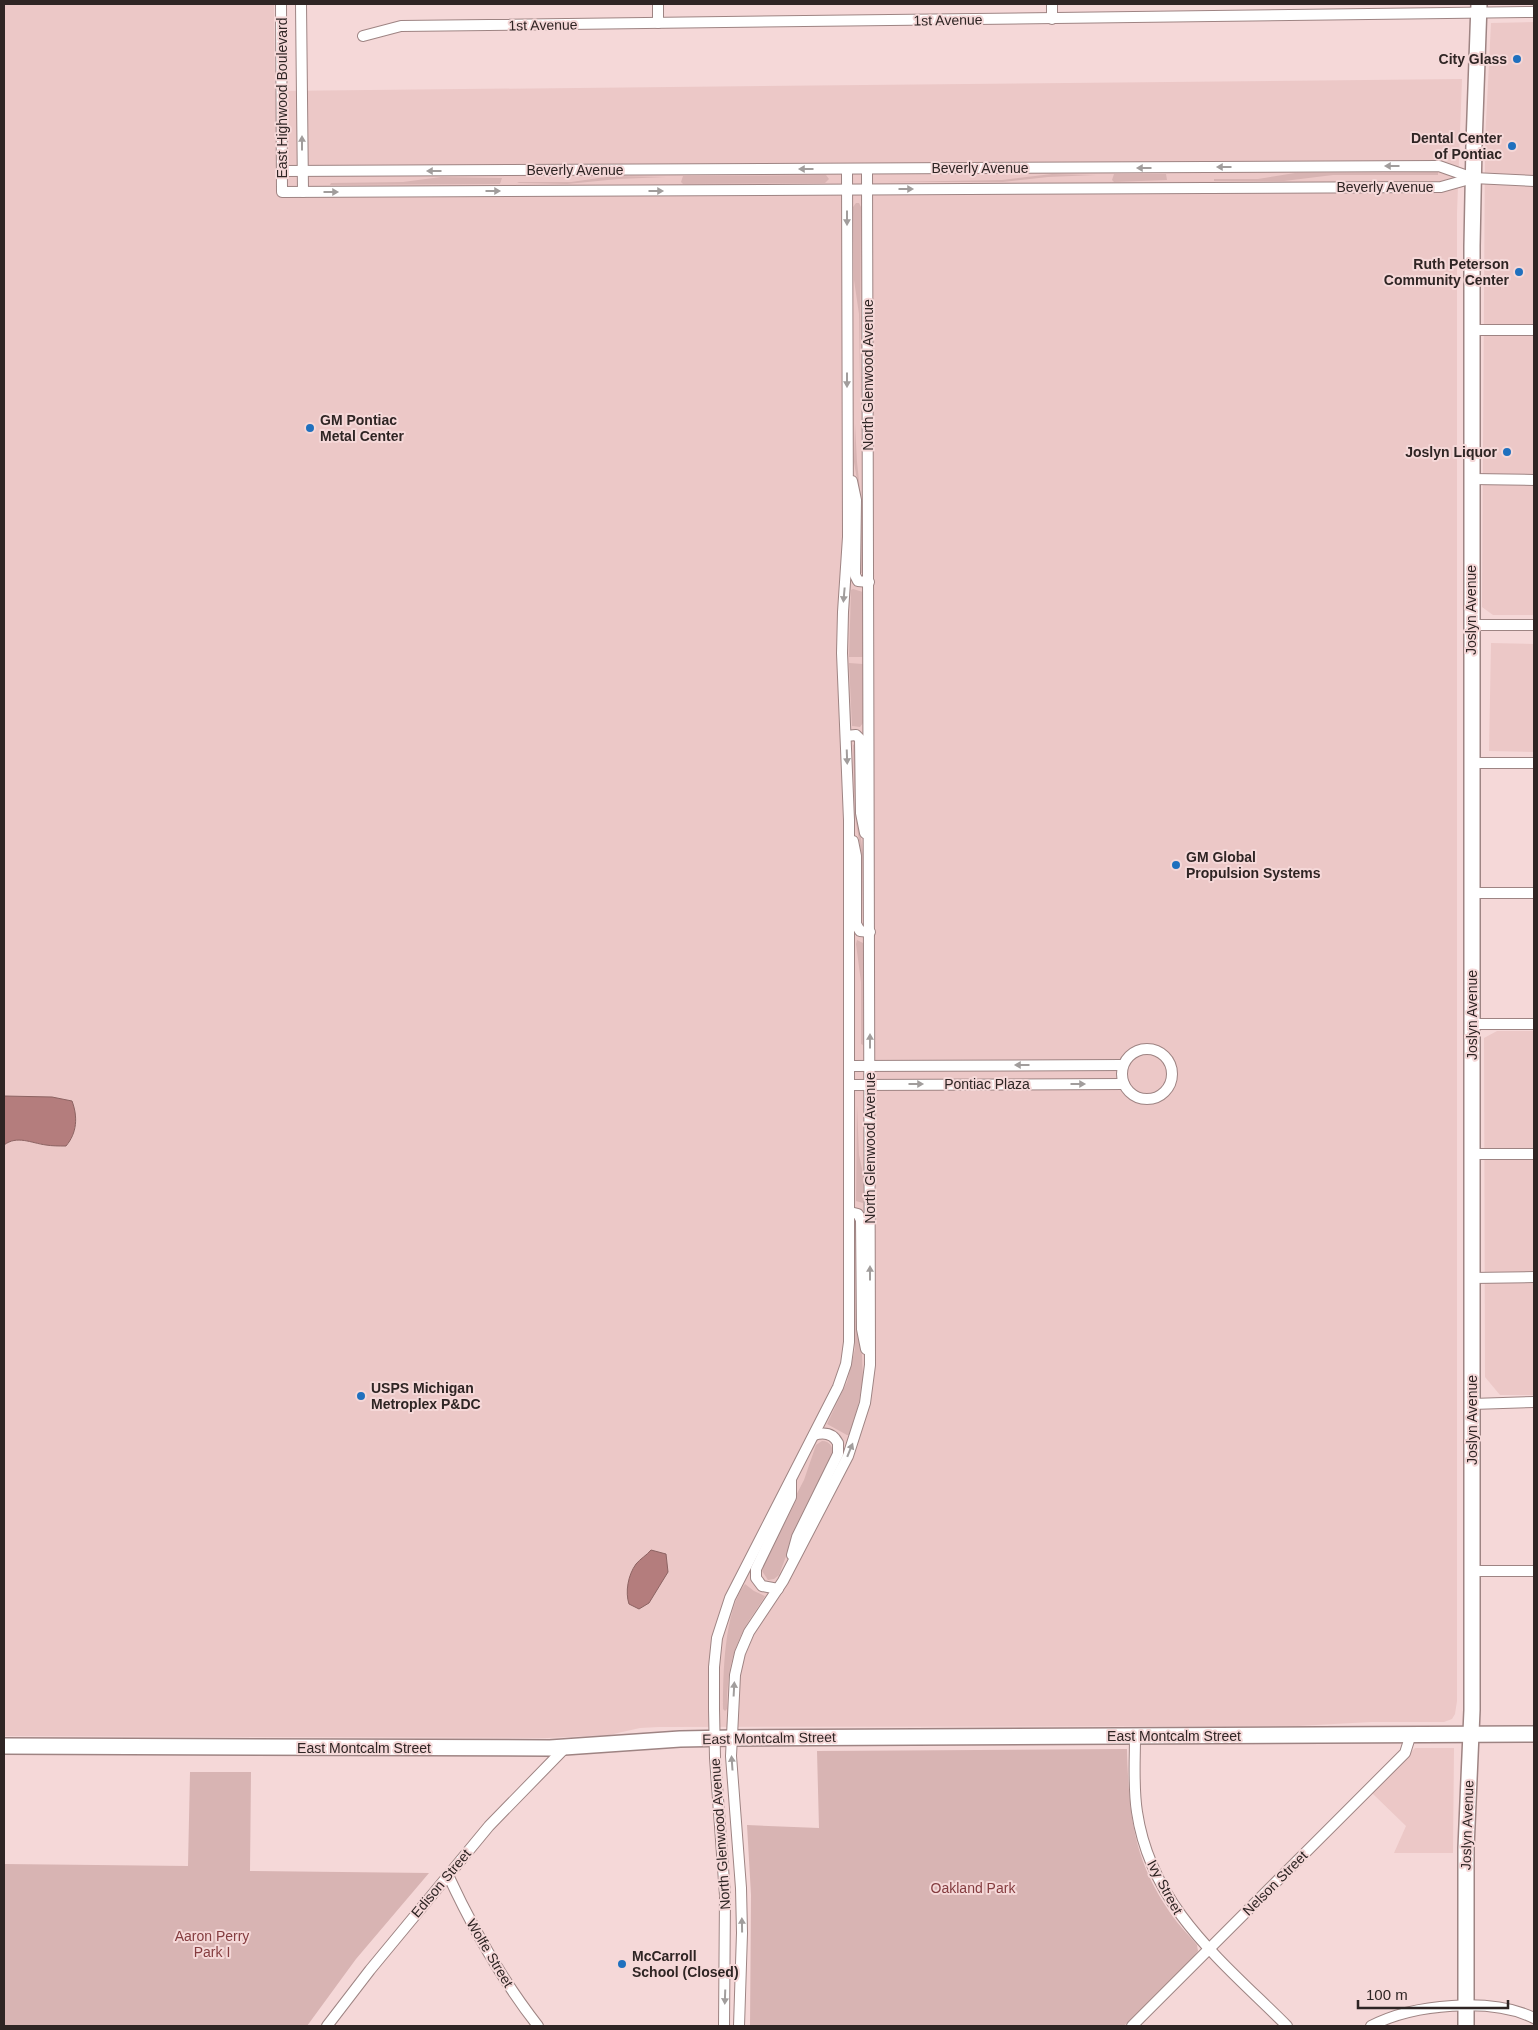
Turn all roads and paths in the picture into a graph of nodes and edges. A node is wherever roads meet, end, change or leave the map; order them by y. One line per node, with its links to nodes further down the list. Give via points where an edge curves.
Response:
1 (281, 4): 12 (street, East Highwood Boulevard)
2 (301, 4): 13 (street, East Highwood Boulevard, one-way to 2)
3 (658, 4): 8 (street)
4 (1052, 4): 7 (street)
5 (1479, 8): 6 (street, 1st Avenue); 7 (street, 1st Avenue); 14 (main road, Joslyn Avenue)
6 (1534, 12)
7 (1052, 19): 8 (street, 1st Avenue)
8 (658, 23): 9 (street, 1st Avenue, via 401,26)
9 (363, 36)
10 (847, 169): 11 (street, Beverly Avenue); 13 (street, Beverly Avenue, one-way to 13); 16 (street, North Glenwood Avenue)
11 (867, 169): 14 (street, Beverly Avenue, one-way to 11, via 1439,166); 17 (street, North Glenwood Avenue)
12 (282, 171): 13 (street, Beverly Avenue); 18 (street, East Highwood Boulevard)
13 (303, 171): 19 (street, East Highwood Boulevard)
14 (1473, 178): 15 (street); 17 (street, Beverly Avenue, one-way to 14, via 1441,187); 20 (main road, Joslyn Avenue)
15 (1534, 181)
16 (847, 190): 17 (street, Beverly Avenue); 19 (street, Beverly Avenue, one-way to 16); 22 (street, North Glenwood Avenue, one-way to 22)
17 (867, 190): 25 (street, North Glenwood Avenue)
18 (282, 192): 19 (street, Beverly Avenue)
19 (303, 192)
20 (1472, 330): 21 (street); 23 (main road, Joslyn Avenue)
21 (1534, 330)
22 (848, 463): 25 (street, North Glenwood Avenue, via 856,500 854,575 858,581); 28 (street, North Glenwood Avenue, one-way to 28, via 842,653)
23 (1472, 480): 24 (street); 26 (main road, Joslyn Avenue)
24 (1534, 480)
25 (869, 582): 32 (street, North Glenwood Avenue)
26 (1471, 625): 27 (street); 29 (main road, Joslyn Avenue)
27 (1534, 625)
28 (846, 736): 31 (street, North Glenwood Avenue, one-way to 31); 32 (street, North Glenwood Avenue, via 856,735 860,739 861,813)
29 (1471, 763): 30 (street); 33 (main road, Joslyn Avenue)
30 (1534, 763)
31 (848, 820): 35 (street, North Glenwood Avenue, via 856,856 856,924 860,931); 39 (street, North Glenwood Avenue)
32 (870, 851): 35 (street, North Glenwood Avenue)
33 (1472, 893): 34 (street); 36 (main road, Joslyn Avenue)
34 (1534, 893)
35 (870, 932): 40 (street, North Glenwood Avenue, one-way to 35)
36 (1472, 1024): 37 (street); 44 (main road, Joslyn Avenue)
37 (1534, 1024)
38 (1123, 1064): 40 (street, Pontiac Plaza, one-way to 40); 41 (street); 41 (street, via 1138,1050 1152,1050 1168,1061 1172,1074 1168,1087 1151,1098 1137,1097)
39 (850, 1066): 40 (street, Pontiac Plaza); 42 (street, North Glenwood Avenue)
40 (870, 1066): 43 (street, North Glenwood Avenue)
41 (1124, 1084): 43 (street, Pontiac Plaza, one-way to 41)
42 (850, 1085): 43 (street, Pontiac Plaza); 46 (street, North Glenwood Avenue)
43 (870, 1085): 49 (street, North Glenwood Avenue, one-way to 43)
44 (1472, 1154): 45 (street); 48 (main road, Joslyn Avenue)
45 (1534, 1154)
46 (850, 1212): 49 (street, North Glenwood Avenue, via 858,1214 861,1220 862,1330); 52 (street, North Glenwood Avenue, via 848,1354 838,1387)
47 (1534, 1277): 48 (street)
48 (1472, 1278): 51 (main road, Joslyn Avenue)
49 (870, 1365): 56 (street, North Glenwood Avenue, one-way to 49, via 848,1456 865,1403)
50 (1534, 1402): 51 (street)
51 (1472, 1404): 54 (main road, Joslyn Avenue)
52 (814, 1435): 53 (street, North Glenwood Avenue); 56 (street, North Glenwood Avenue, via 832,1435 838,1443 838,1454 797,1537)
53 (791, 1479): 57 (street, North Glenwood Avenue, via 792,1497 756,1569 758,1582 767,1588); 62 (street, North Glenwood Avenue, via 721,1622 714,1668)
54 (1472, 1571): 55 (street); 59 (main road, Joslyn Avenue)
55 (1534, 1571)
56 (787, 1573): 57 (street, North Glenwood Avenue)
57 (778, 1589): 63 (street, North Glenwood Avenue, one-way to 57, via 733,1686 740,1653 752,1627)
58 (1412, 1734): 59 (main road, East Montcalm Street); 61 (main road, East Montcalm Street); 67 (street, Nelson Street, via 1405,1753)
59 (1470, 1734): 60 (main road, East Montcalm Street); 68 (main road, Joslyn Avenue, via 1465,1861)
60 (1534, 1734)
61 (1135, 1736): 63 (main road, East Montcalm Street); 67 (street, Ivy Street, via 1136,1805 1146,1851 1172,1904)
62 (714, 1738): 63 (main road, East Montcalm Street); 65 (main road, East Montcalm Street); 73 (street, North Glenwood Avenue, one-way to 73, via 725,1895)
63 (732, 1738): 74 (street, North Glenwood Avenue, one-way to 63, via 741,1896)
64 (4, 1746): 65 (main road, East Montcalm Street)
65 (565, 1748): 66 (street, Edison Street, via 502,1811)
66 (448, 1875): 70 (street, Edison Street); 72 (street, Wolfe Street, via 482,1943)
67 (1210, 1948): 75 (street, Nelson Street); 76 (street, Ivy Street)
68 (1466, 2006): 69 (street, via 1503,2008); 77 (street, via 1412,2011); 78 (main road, Joslyn Avenue)
69 (1534, 2018)
70 (330, 2022): 71 (street)
71 (341, 2026)
72 (538, 2026)
73 (724, 2026)
74 (739, 2026)
75 (1132, 2026)
76 (1287, 2026)
77 (1371, 2026)
78 (1466, 2026)

